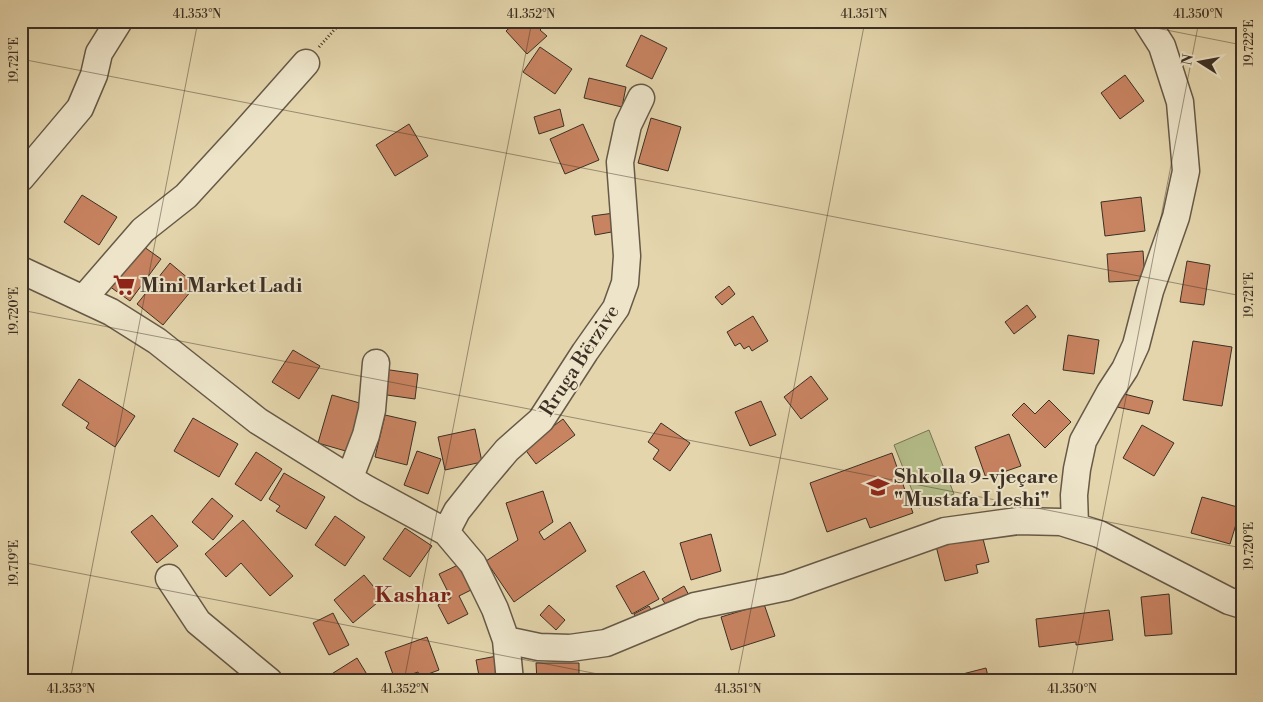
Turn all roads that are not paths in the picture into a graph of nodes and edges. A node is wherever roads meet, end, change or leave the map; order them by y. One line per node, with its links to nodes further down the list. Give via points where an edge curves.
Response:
1 (119, 21): 5 (street, via 99,53 80,108)
2 (1146, 21): 10 (street, via 1162,46 1180,102 1186,171 1176,217 1150,291 1136,345 1126,369 1083,441 1074,495)
3 (306, 63): 7 (street, via 186,196 143,230)
4 (641, 98): 11 (street, Rruga Bërzive, via 628,125 620,162 627,256 625,283 616,308 541,420 507,450 457,511)
5 (21, 178)
6 (21, 270): 7 (street)
7 (84, 298): 9 (street, via 157,342 258,421)
8 (376, 363): 9 (street, via 372,410)
9 (350, 477): 11 (street)
10 (1075, 525): 13 (street, via 1099,534 1229,601); 14 (street, via 1018,521 945,531 787,587 695,606 606,643 570,648 539,647)
11 (446, 532): 14 (street, via 473,564 495,608)
12 (169, 578): 15 (street, via 198,622)
13 (1242, 604)
14 (506, 640): 16 (street)
15 (269, 681)
16 (510, 681)

